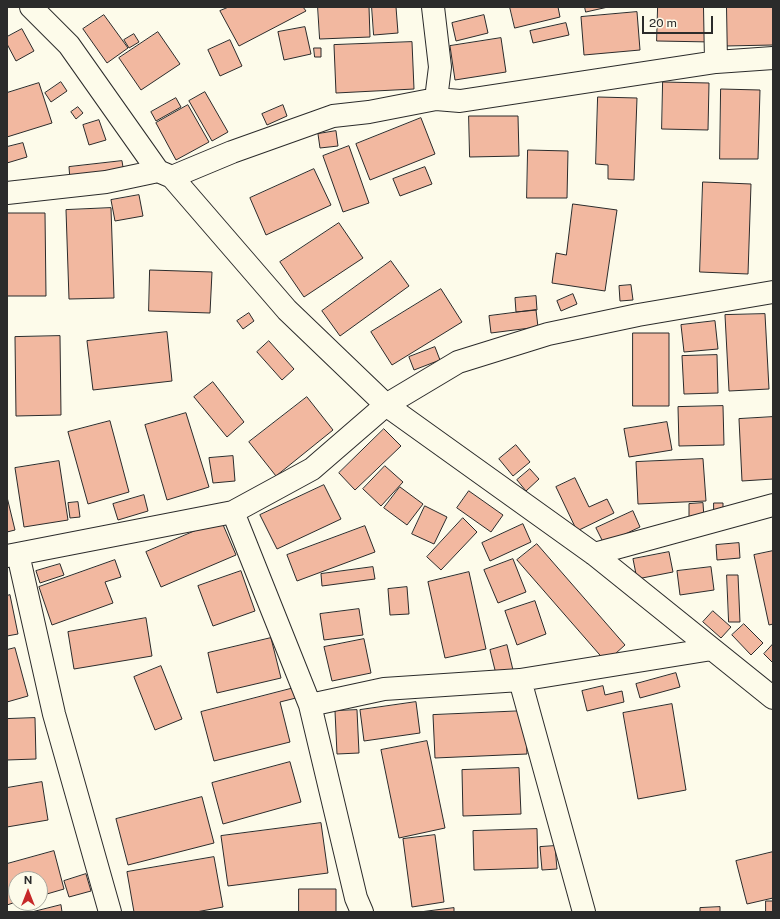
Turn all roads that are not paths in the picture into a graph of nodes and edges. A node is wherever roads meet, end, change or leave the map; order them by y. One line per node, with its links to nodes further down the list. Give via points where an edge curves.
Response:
1 (433, 7): 6 (street, via 440,67)
2 (715, 7): 5 (street)
3 (35, 8): 7 (street, via 69,45)
4 (773, 58): 5 (street)
5 (716, 62): 6 (street, via 460,101)
6 (436, 99): 7 (street, via 369,112 332,116)
7 (165, 174): 8 (street); 10 (street, via 286,310)
8 (7, 193)
9 (773, 292): 10 (street, via 638,315 548,334 458,362)
10 (386, 405): 12 (street, via 312,468); 13 (street)
11 (773, 506): 13 (street)
12 (233, 512): 14 (street); 18 (street)
13 (594, 554): 15 (street)
14 (13, 555): 19 (street, via 54,714)
15 (712, 649): 16 (street); 17 (street)
16 (520, 680): 18 (street, via 384,689); 21 (street)
17 (773, 698)
18 (310, 705): 20 (street, via 356,898)
19 (110, 912)
20 (362, 912)
21 (584, 912)

